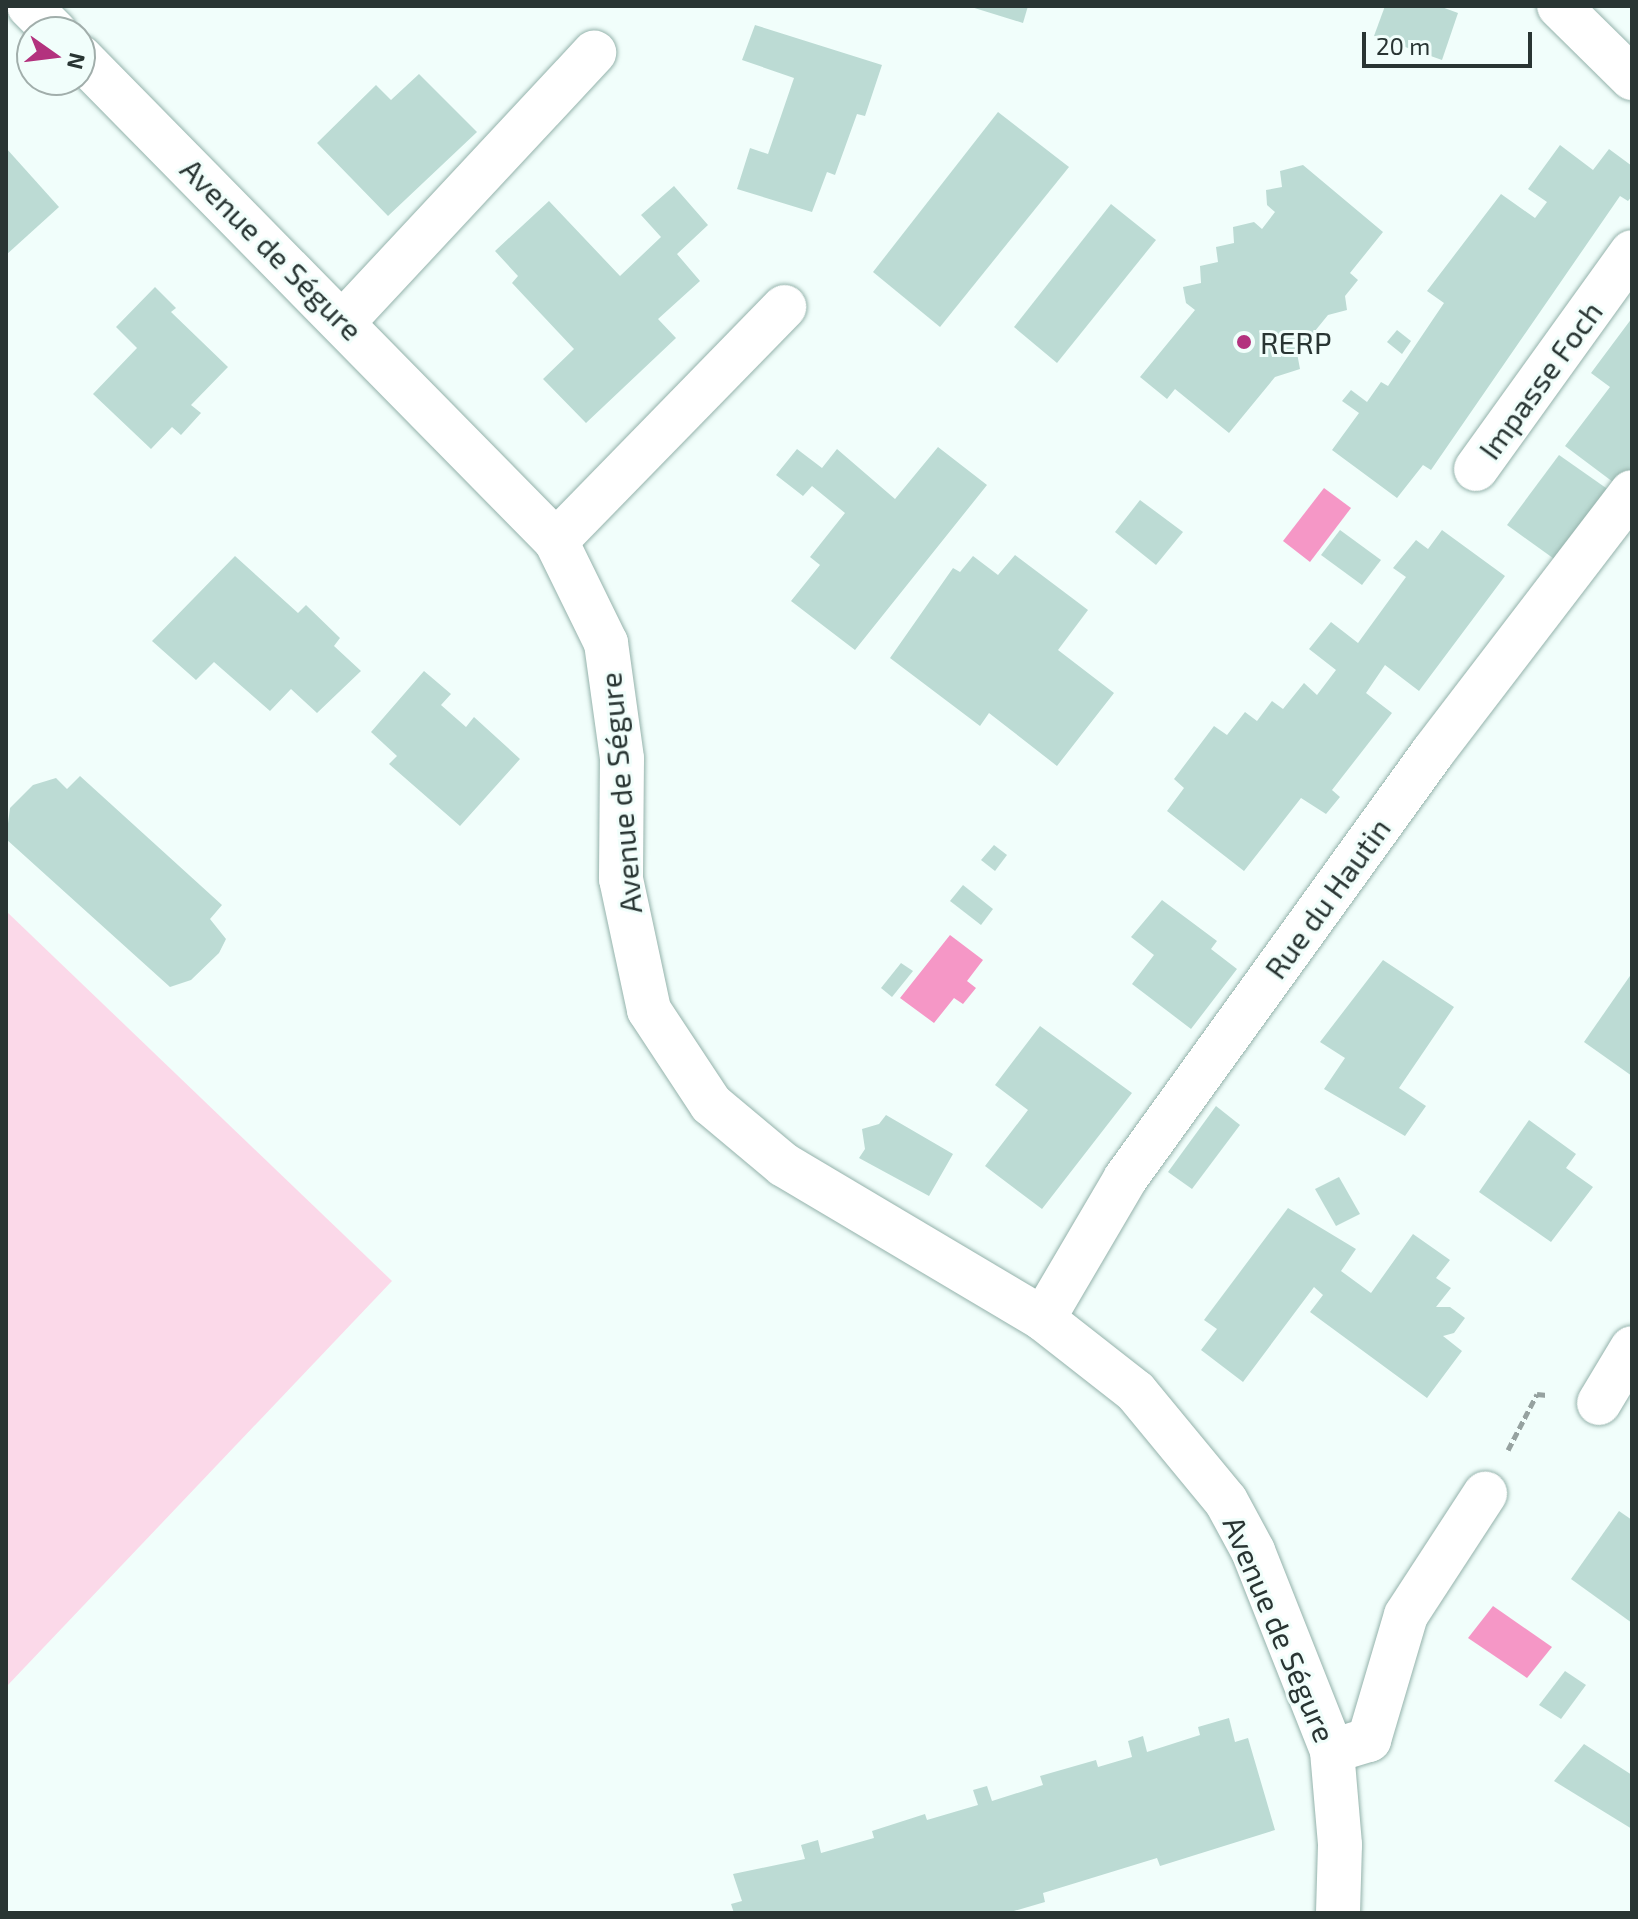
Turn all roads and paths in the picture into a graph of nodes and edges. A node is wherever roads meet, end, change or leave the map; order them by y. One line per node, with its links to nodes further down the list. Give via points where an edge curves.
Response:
1 (1559, 6): 4 (street)
2 (594, 53): 7 (street)
3 (96, 73): 7 (street, Avenue de Ségure)
4 (1632, 78)
5 (1632, 252): 8 (street, Impasse Foch)
6 (784, 307): 10 (street)
7 (344, 321): 10 (street, Avenue de Ségure)
8 (1476, 469)
9 (1632, 492): 11 (street, Rue du Hautin, via 1433,752 1125,1179)
10 (556, 541): 11 (street, Avenue de Ségure, via 606,643 622,759 621,879 649,1010 711,1104 784,1165)
11 (1043, 1319): 15 (street, Avenue de Ségure, via 1136,1392 1226,1501 1253,1551)
12 (1632, 1348): 13 (street)
13 (1599, 1403): 14 (path, via 1537,1394)
14 (1485, 1494): 15 (street, via 1406,1615 1369,1740)
15 (1332, 1751): 16 (street, Avenue de Ségure, via 1340,1845)
16 (1338, 1913)

